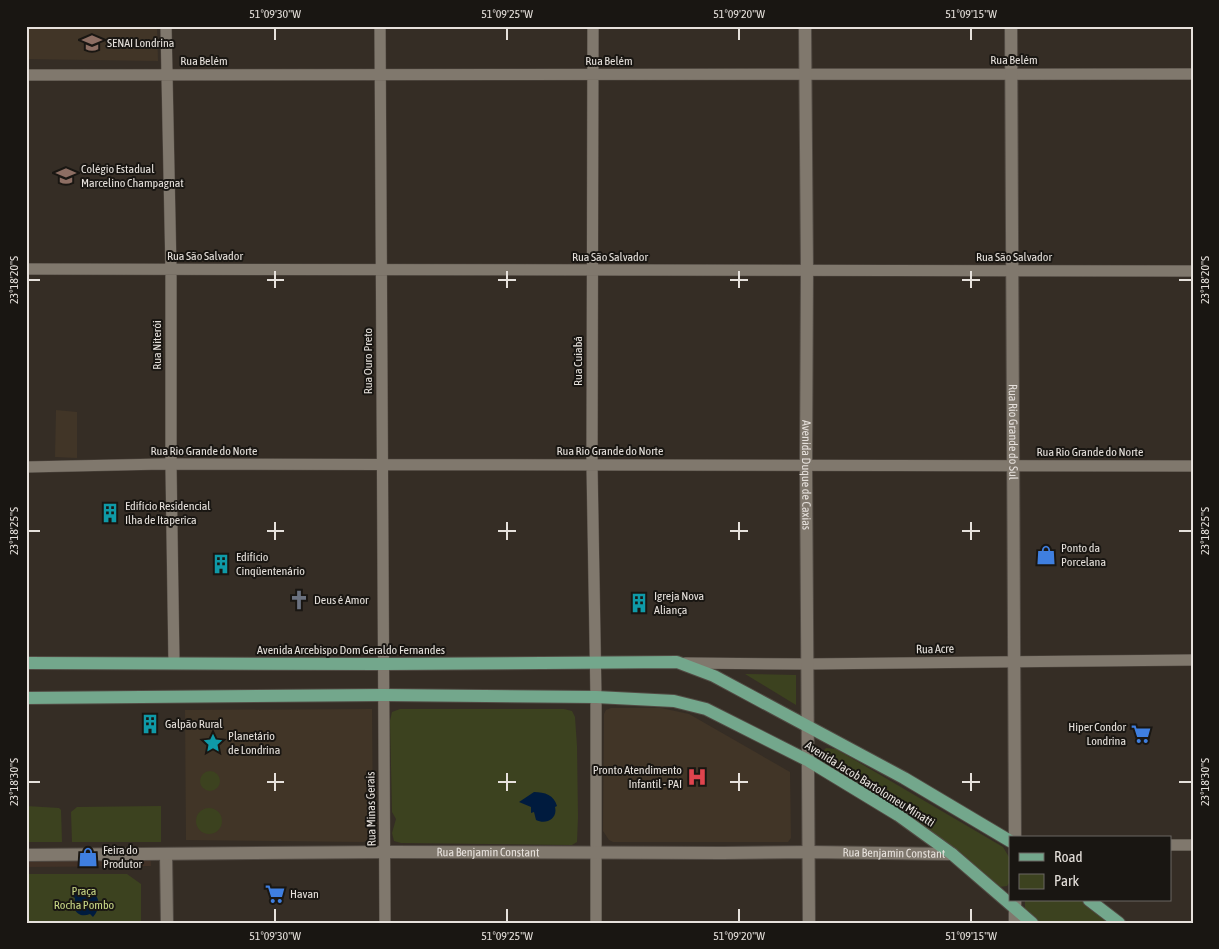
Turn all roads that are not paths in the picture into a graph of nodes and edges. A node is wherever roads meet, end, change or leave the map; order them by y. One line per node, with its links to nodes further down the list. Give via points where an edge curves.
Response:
1 (166, 26): 10 (street, Rua Niterói)
2 (380, 26): 11 (street, Rua Ouro Preto)
3 (594, 26): 12 (street, Rua Cuiabá)
4 (805, 26): 6 (street, Avenida Duque de Caxias)
5 (1011, 26): 7 (street, Rua Rio Grande do Sul)
6 (805, 74): 7 (street, Rua Belém); 12 (street, Rua Belém); 17 (street, Avenida Duque de Caxias)
7 (1011, 74): 8 (street, Rua Belém); 18 (street, Rua Rio Grande do Sul)
8 (1193, 74)
9 (26, 75): 10 (street, Rua Belém)
10 (167, 75): 11 (street, Rua Belém); 14 (street, Rua Niterói)
11 (380, 75): 12 (street, Rua Belém); 15 (street, Rua Ouro Preto)
12 (594, 75): 16 (street, Rua Cuiabá)
13 (26, 269): 14 (street, Rua São Salvador)
14 (171, 270): 15 (street, Rua São Salvador); 20 (street, Rua Niterói)
15 (381, 270): 16 (street, Rua São Salvador); 21 (street, Rua Ouro Preto)
16 (593, 270): 17 (street, Rua São Salvador); 22 (street, Rua Cuiabá)
17 (807, 271): 18 (street, Rua São Salvador); 24 (street, Avenida Duque de Caxias)
18 (1012, 271): 19 (street, Rua São Salvador); 23 (street, Rua Rio Grande do Sul)
19 (1193, 271)
20 (171, 464): 21 (street, Rua Rio Grande do Norte); 26 (street, Rua Rio Grande do Norte); 32 (street, Rua Niterói)
21 (382, 465): 22 (street, Rua Rio Grande do Norte); 33 (street, Rua Ouro Preto)
22 (592, 465): 24 (street, Rua Rio Grande do Norte); 28 (street, Rua Cuiabá)
23 (1013, 465): 24 (street, Rua Rio Grande do Norte); 25 (street, Rua Rio Grande do Norte); 30 (street, Rua Rio Grande do Sul)
24 (806, 466): 34 (street, Avenida Duque de Caxias)
25 (1193, 466)
26 (26, 467)
27 (1193, 660): 30 (street, Rua Acre)
28 (595, 662): 29 (main road, Avenida Arcebispo Dom Geraldo Fernandes); 33 (main road, Avenida Arcebispo Dom Geraldo Fernandes); 36 (street, Rua Cuiabá)
29 (677, 662): 34 (street, Rua Acre); 38 (main road, Avenida Jacob Bartolomeu Minatti, via 714,676)
30 (1014, 662): 34 (street, Rua Acre); 40 (street, Rua Rio Grande do Sul)
31 (26, 663): 32 (main road, Avenida Arcebispo Dom Geraldo Fernandes)
32 (174, 663): 33 (main road, Avenida Arcebispo Dom Geraldo Fernandes)
33 (383, 664): 35 (street, Rua Ouro Preto)
34 (808, 664): 38 (street, Avenida Duque de Caxias)
35 (383, 695): 36 (main road); 37 (main road); 44 (street, Rua Minas Gerais)
36 (596, 697): 39 (main road, Avenida Jacob Bartolomeu Minatti, via 674,700 706,709); 46 (street, Rua Cuiabá)
37 (26, 698)
38 (808, 728): 39 (street, Avenida Duque de Caxias); 41 (main road, Avenida Jacob Bartolomeu Minatti, via 904,778)
39 (808, 761): 45 (street, Avenida Duque de Caxias); 48 (main road, Avenida Jacob Bartolomeu Minatti, via 898,816)
40 (1015, 836)
41 (1009, 840)
42 (1172, 845): 43 (street)
43 (1193, 845)
44 (385, 852): 46 (street, Rua Benjamin Constant); 47 (street, Rua Benjamin Constant); 54 (street, Rua Minas Gerais)
45 (810, 852): 46 (street, Rua Benjamin Constant); 48 (street, Rua Benjamin Constant); 56 (street, Avenida Duque de Caxias)
46 (596, 853): 55 (street, Rua Cuiabá)
47 (166, 854): 49 (street, Rua Benjamin Constant); 53 (street)
48 (952, 854): 50 (main road, Avenida Jacob Bartolomeu Minatti)
49 (26, 855)
50 (1009, 899)
51 (1092, 902): 59 (main road)
52 (1015, 904): 57 (street); 58 (main road, Avenida Jacob Bartolomeu Minatti)
53 (167, 923)
54 (385, 923)
55 (596, 923)
56 (810, 923)
57 (1015, 923)
58 (1032, 923)
59 (1119, 923)

